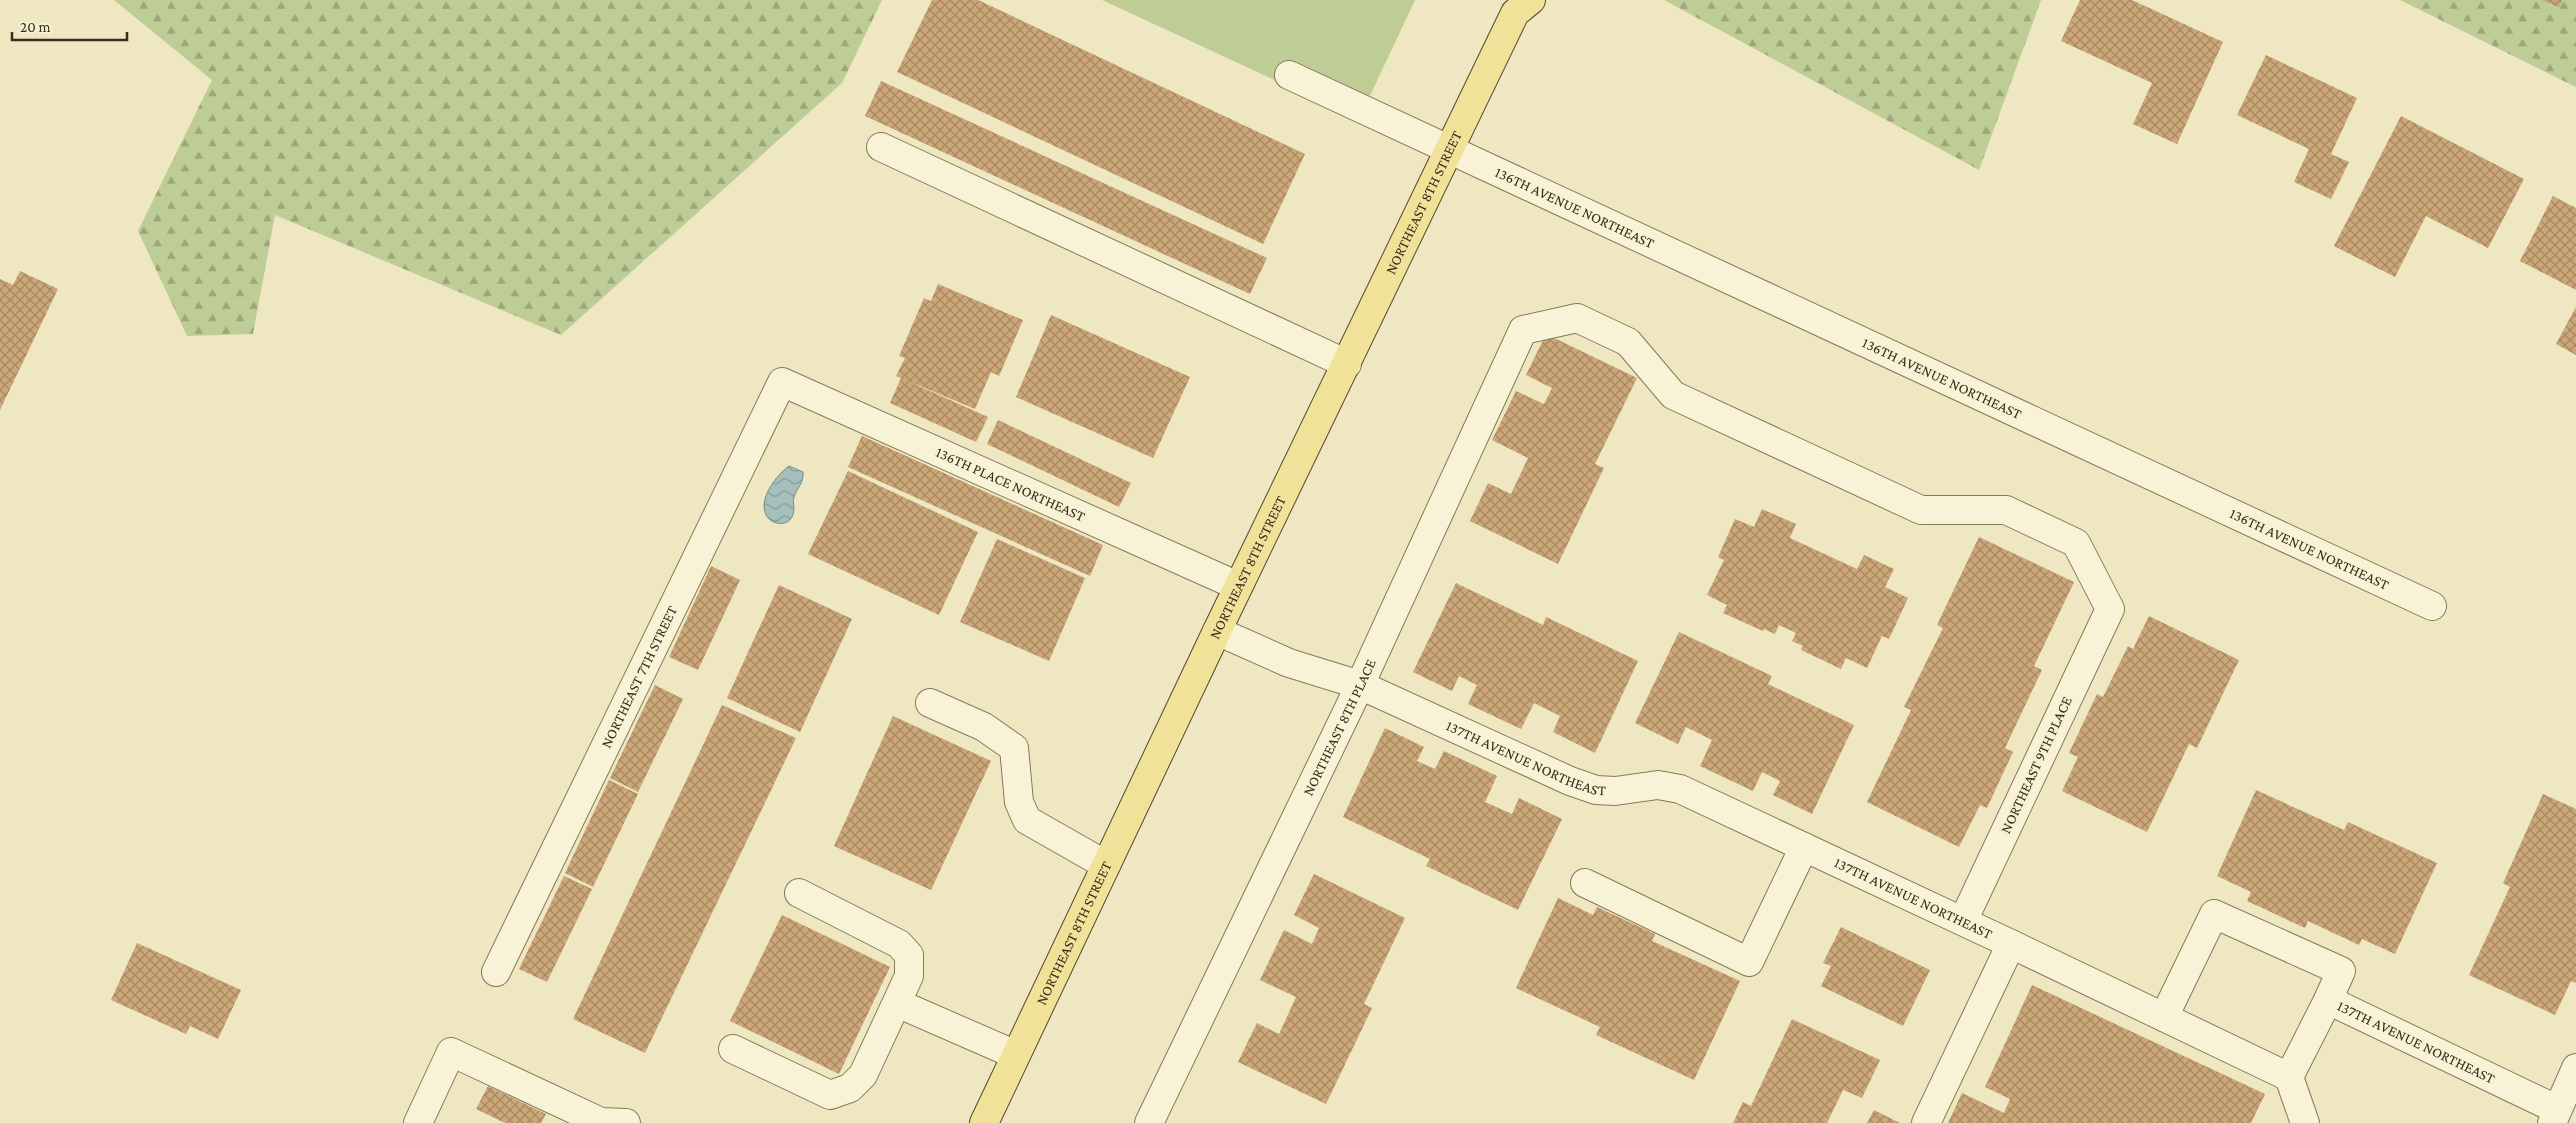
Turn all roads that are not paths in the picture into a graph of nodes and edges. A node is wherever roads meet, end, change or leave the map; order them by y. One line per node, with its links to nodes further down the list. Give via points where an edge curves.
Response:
1 (1520, 4): 4 (main road, NORTHEAST 8TH STREET)
2 (1289, 75): 4 (street, 136TH AVENUE NORTHEAST)
3 (881, 147): 6 (street)
4 (1451, 150): 6 (main road, NORTHEAST 8TH STREET); 9 (street, 136TH AVENUE NORTHEAST)
5 (1523, 330): 11 (street, NORTHEAST 8TH PLACE); 17 (street, NORTHEAST 9TH PLACE, via 1576,318 1628,342 1673,395 1921,510 2006,510 2076,543 2110,609)
6 (1347, 364): 8 (main road, NORTHEAST 8TH STREET)
7 (782, 382): 8 (street, 136TH PLACE NORTHEAST); 19 (street, NORTHEAST 7TH STREET)
8 (1238, 586): 10 (main road, NORTHEAST 8TH STREET)
9 (2432, 606)
10 (1217, 631): 11 (street, 137TH AVENUE NORTHEAST, via 1289,663); 14 (main road, NORTHEAST 8TH STREET)
11 (1360, 685): 13 (street, 137TH AVENUE NORTHEAST, via 1570,781 1596,790 1615,791 1658,784 1680,789); 31 (street, NORTHEAST 8TH PLACE)
12 (930, 703): 14 (street, via 984,727 1014,748 1019,802 1027,820)
13 (1804, 847): 15 (street, via 1749,962); 17 (street, 137TH AVENUE NORTHEAST)
14 (1106, 865): 24 (main road, NORTHEAST 8TH STREET)
15 (1585, 883)
16 (799, 893): 21 (street, via 899,944 909,955 910,976)
17 (1963, 921): 18 (street, 137TH AVENUE NORTHEAST)
18 (2011, 944): 22 (street, 137TH AVENUE NORTHEAST); 32 (street)
19 (496, 972)
20 (2328, 1000): 22 (street, via 2341,971 2214,914); 26 (street, 137TH AVENUE NORTHEAST); 27 (street, 137TH AVENUE NORTHEAST)
21 (897, 1003): 23 (street, via 863,1075 850,1088 830,1094); 24 (street)
22 (2164, 1016): 26 (street, 137TH AVENUE NORTHEAST)
23 (733, 1049)
24 (1016, 1055): 30 (main road, NORTHEAST 8TH STREET)
25 (2576, 1068): 27 (street)
26 (2289, 1077): 33 (street)
27 (2554, 1116)
28 (418, 1123): 29 (street, via 451,1052 601,1122)
29 (626, 1123)
30 (984, 1123)
31 (1149, 1123)
32 (1926, 1123)
33 (2305, 1123)

